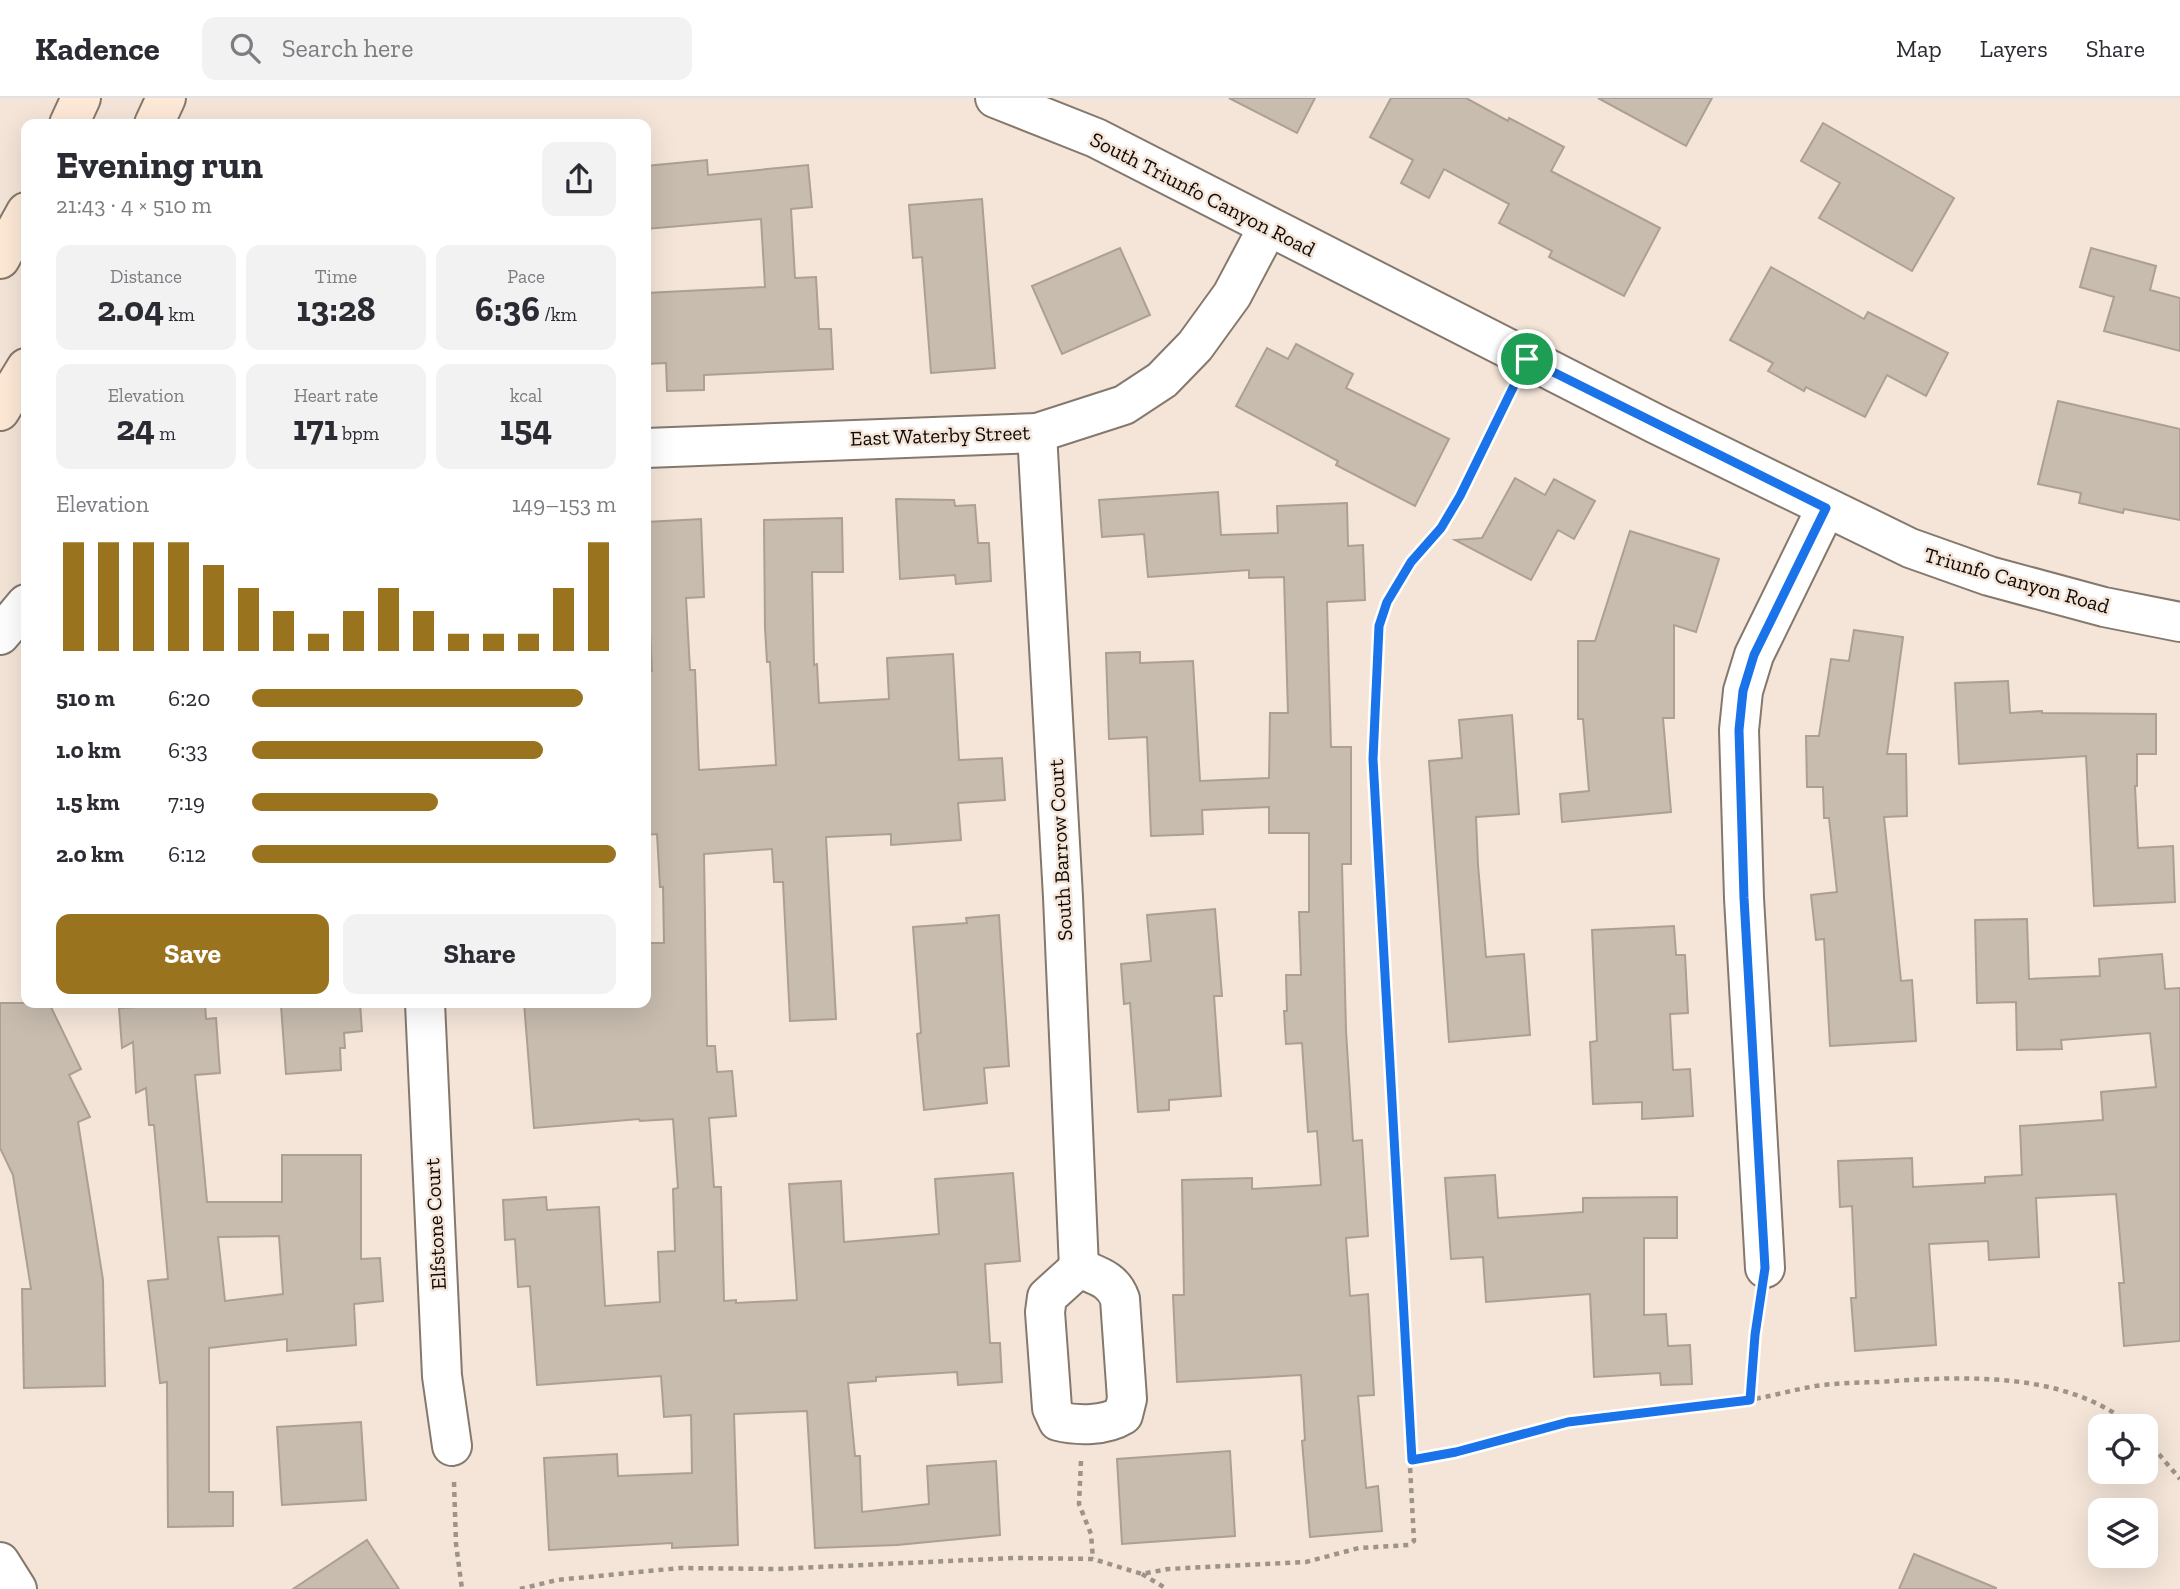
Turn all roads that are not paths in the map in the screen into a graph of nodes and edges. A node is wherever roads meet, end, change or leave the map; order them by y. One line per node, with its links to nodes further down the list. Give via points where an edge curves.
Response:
1 (81, 98): 4 (main road)
2 (166, 98): 5 (main road)
3 (995, 98): 7 (street, South Triunfo Canyon Road, via 1096,138)
4 (71, 119)
5 (156, 119)
6 (21, 221): 8 (main road)
7 (1268, 227): 9 (street, South Triunfo Canyon Road); 12 (street, East Waterby Street, via 1231,295 1195,346 1162,380 1125,405)
8 (0, 259)
9 (1407, 297): 14 (street, Triunfo Canyon Road)
10 (21, 376): 11 (main road)
11 (0, 411)
12 (1037, 433): 13 (street, East Waterby Street); 19 (street, South Barrow Court)
13 (651, 447)
14 (1826, 508): 16 (street, Triunfo Canyon Road, via 1910,548 1989,576); 20 (street, via 1754,655 1743,691 1739,730)
15 (21, 610): 17 (street)
16 (2180, 622)
17 (0, 635)
18 (425, 1008): 21 (street, Elfstone Court, via 442,1376)
19 (1079, 1268): 19 (street, via 1116,1288 1127,1399 1124,1415 1113,1421 1072,1424 1058,1421 1052,1408 1047,1297)
20 (1765, 1268)
21 (452, 1446)
22 (0, 1562): 23 (street)
23 (17, 1589)

